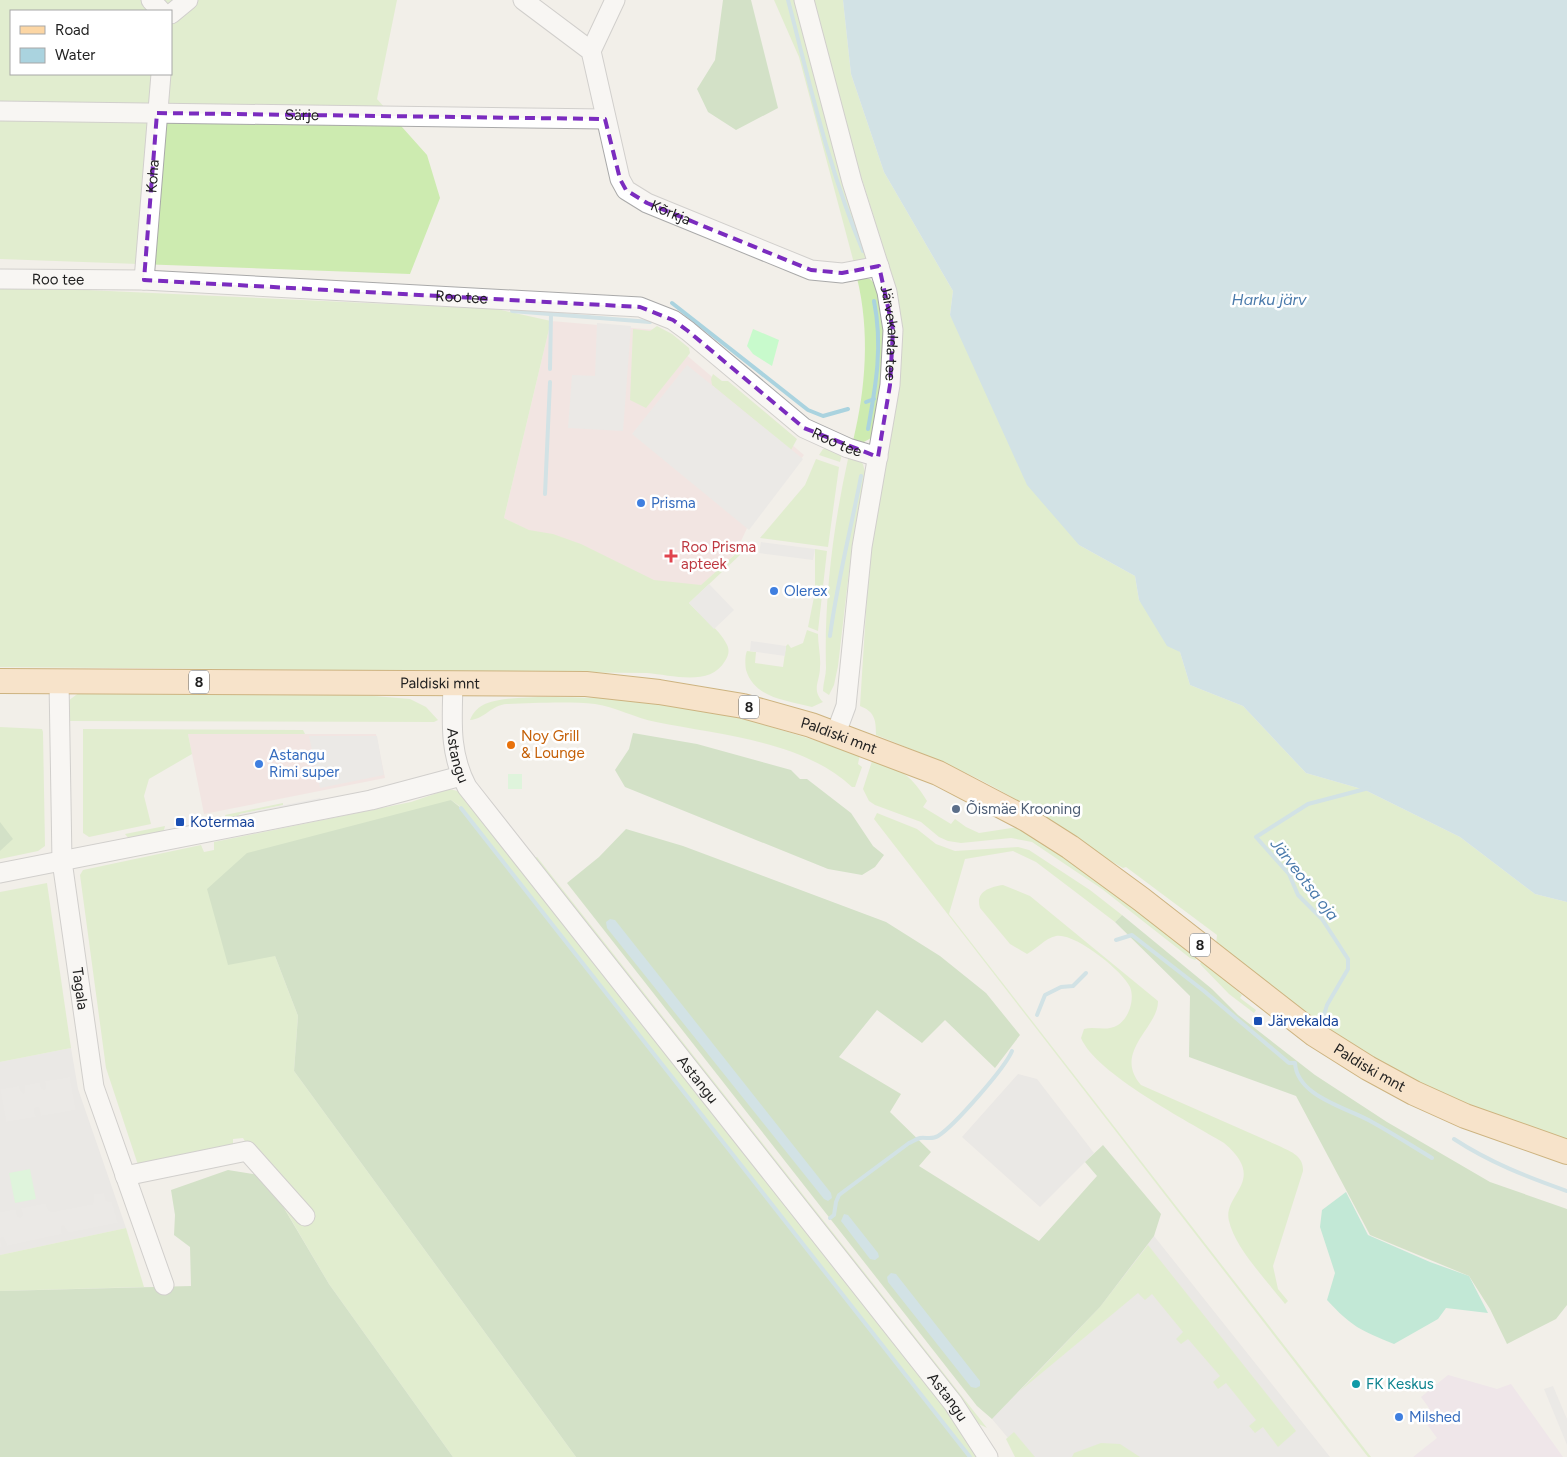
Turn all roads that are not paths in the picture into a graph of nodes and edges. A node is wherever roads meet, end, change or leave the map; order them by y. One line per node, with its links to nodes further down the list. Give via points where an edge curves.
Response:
1 (150, 0): 6 (street)
2 (188, 0): 7 (street)
3 (523, 0): 8 (street)
4 (616, 0): 8 (street)
5 (804, 0): 13 (street, Järvekalda tee, via 852,182)
6 (160, 10)
7 (172, 13)
8 (591, 51): 12 (street, Kõrkja)
9 (161, 75): 11 (street, Koha)
10 (0, 112): 11 (street, Särje)
11 (157, 112): 12 (street, Särje); 15 (street, Koha)
12 (605, 119): 13 (street, Kõrkja, via 620,178 626,190 646,203 811,270 842,273)
13 (879, 266): 16 (street, Järvekalda tee, via 891,310 893,356)
14 (0, 279): 15 (street, Roo tee)
15 (144, 280): 16 (street, Roo tee, via 640,307 672,320 688,331 804,428 848,448)
16 (878, 457): 20 (street, Järvekalda tee, via 862,547 846,706)
17 (0, 681): 18 (main road, Paldiski mnt / 8)
18 (59, 681): 19 (main road, Paldiski mnt / 8); 22 (street, Tagala)
19 (453, 684): 20 (main road, Paldiski mnt / 8, via 586,684 659,692 744,706); 21 (street, Astangu, via 452,745)
20 (836, 733): 24 (main road, Paldiski mnt / 8, via 938,773 1026,819 1141,899 1314,1034 1368,1068 1465,1116)
21 (461, 776): 22 (street, via 379,798); 28 (street, Astangu, via 503,835 953,1402)
22 (62, 861): 23 (street); 25 (street, Tagala, via 94,1087)
23 (0, 873)
24 (1567, 1152)
25 (125, 1176): 26 (street, via 247,1151); 27 (street, Tagala)
26 (305, 1216)
27 (164, 1285)
28 (988, 1457)

